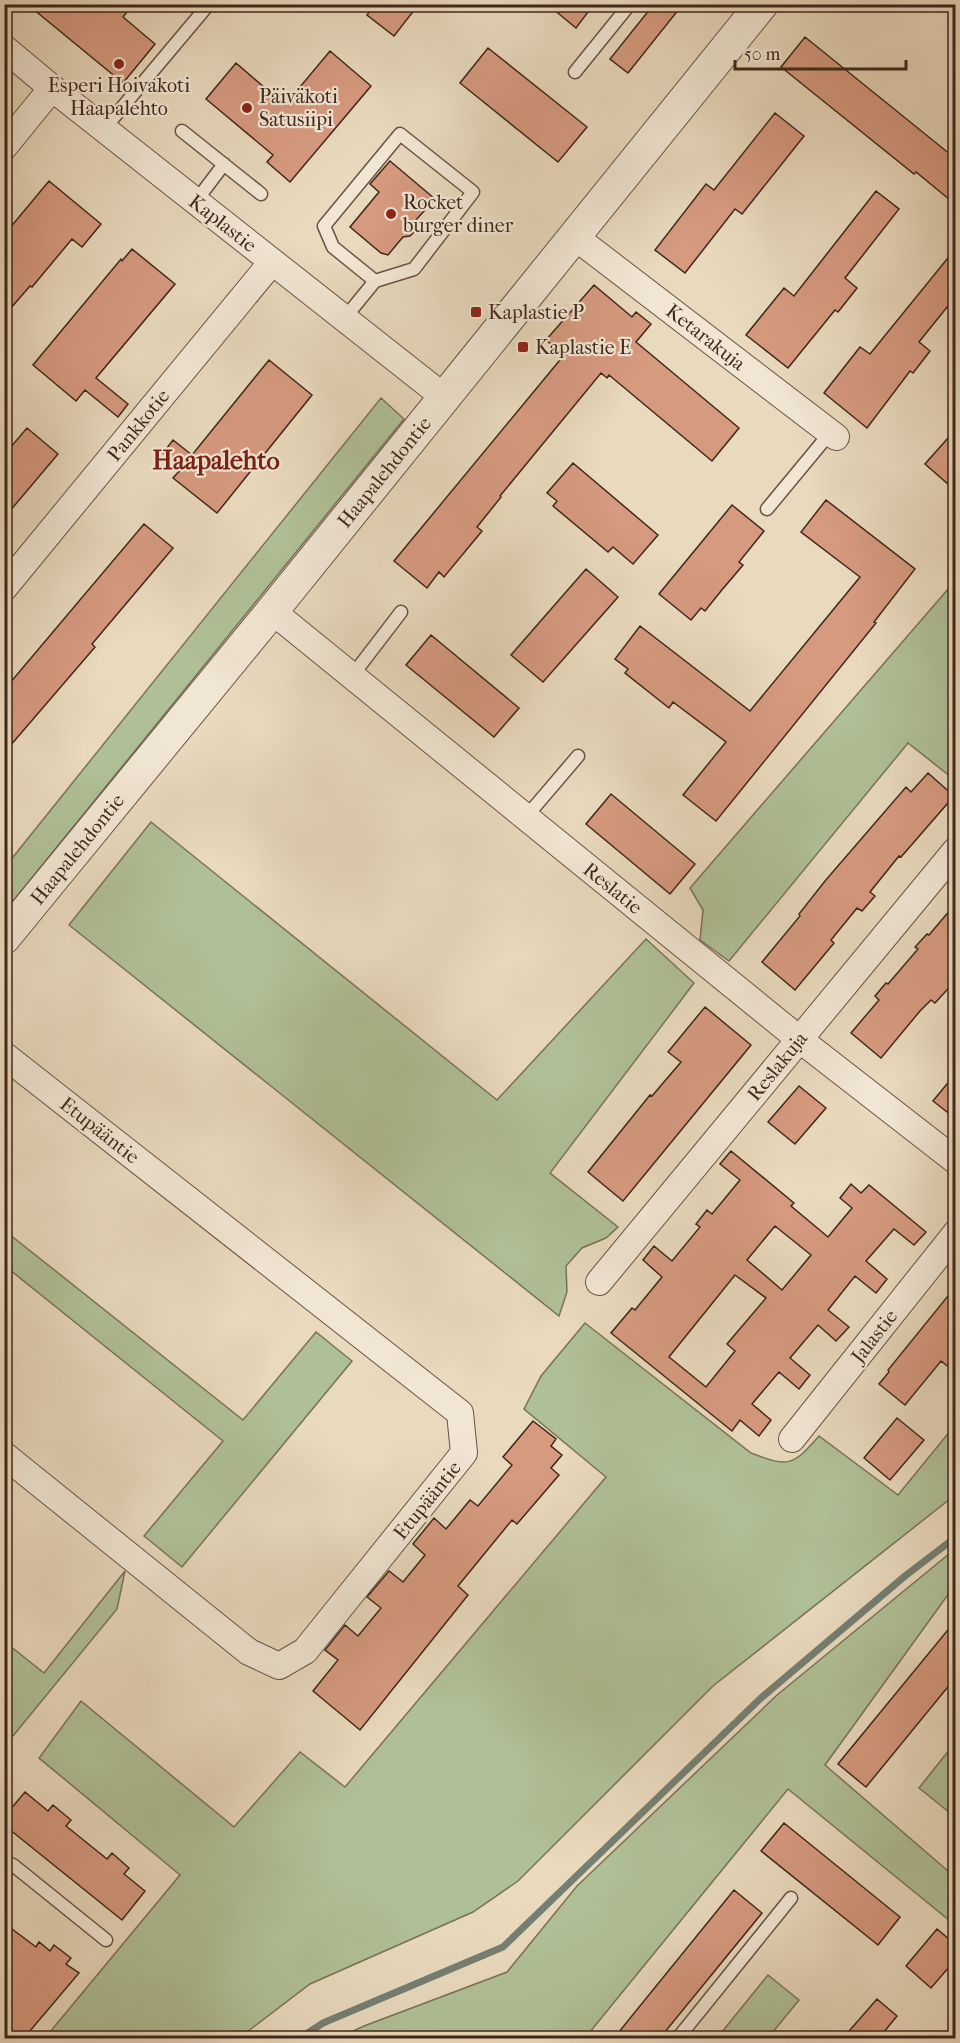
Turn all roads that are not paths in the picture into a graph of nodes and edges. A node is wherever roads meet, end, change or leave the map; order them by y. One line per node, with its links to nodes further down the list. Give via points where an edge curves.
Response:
1 (209, 4): 9 (lane)
2 (630, 4): 7 (lane)
3 (952, 4): 5 (lane)
4 (761, 5): 15 (street, Haapalehdontie)
5 (956, 8)
6 (4, 48): 8 (street, Kaplastie)
7 (575, 72)
8 (52, 88): 9 (street, Kaplastie); 11 (street)
9 (104, 129): 14 (street, Kaplastie)
10 (182, 131): 12 (lane)
11 (4, 147)
12 (224, 164): 13 (lane); 14 (lane)
13 (261, 194)
14 (196, 201): 16 (street, Kaplastie)
15 (575, 237): 19 (street, Haapalehdontie); 20 (street, Ketarakuja)
16 (272, 262): 18 (street, Kaplastie); 22 (street, Pankkotie)
17 (375, 281): 17 (lane, via 414,269 473,192 400,134 324,226 333,247); 18 (lane)
18 (344, 320): 19 (street, Kaplastie)
19 (444, 397): 23 (street, Haapalehdontie)
20 (833, 435): 21 (lane)
21 (768, 508)
22 (4, 588)
23 (272, 611): 25 (street, Reslatie); 29 (street, Haapalehdontie)
24 (401, 612): 25 (lane)
25 (352, 676): 27 (street, Reslatie)
26 (578, 756): 27 (lane)
27 (526, 818): 30 (street, Reslatie)
28 (956, 850): 30 (street, Reslakuja)
29 (4, 939)
30 (799, 1038): 32 (street, Reslatie); 34 (street, Reslakuja)
31 (4, 1055): 36 (street, Etupääntie, via 460,1413 464,1453 305,1651 279,1666 249,1652)
32 (956, 1161)
33 (956, 1233): 35 (street, Jalastie)
34 (599, 1282)
35 (792, 1438)
36 (4, 1455)
37 (4, 1861): 39 (lane)
38 (791, 1898): 40 (lane)
39 (106, 1940)
40 (678, 2038)

